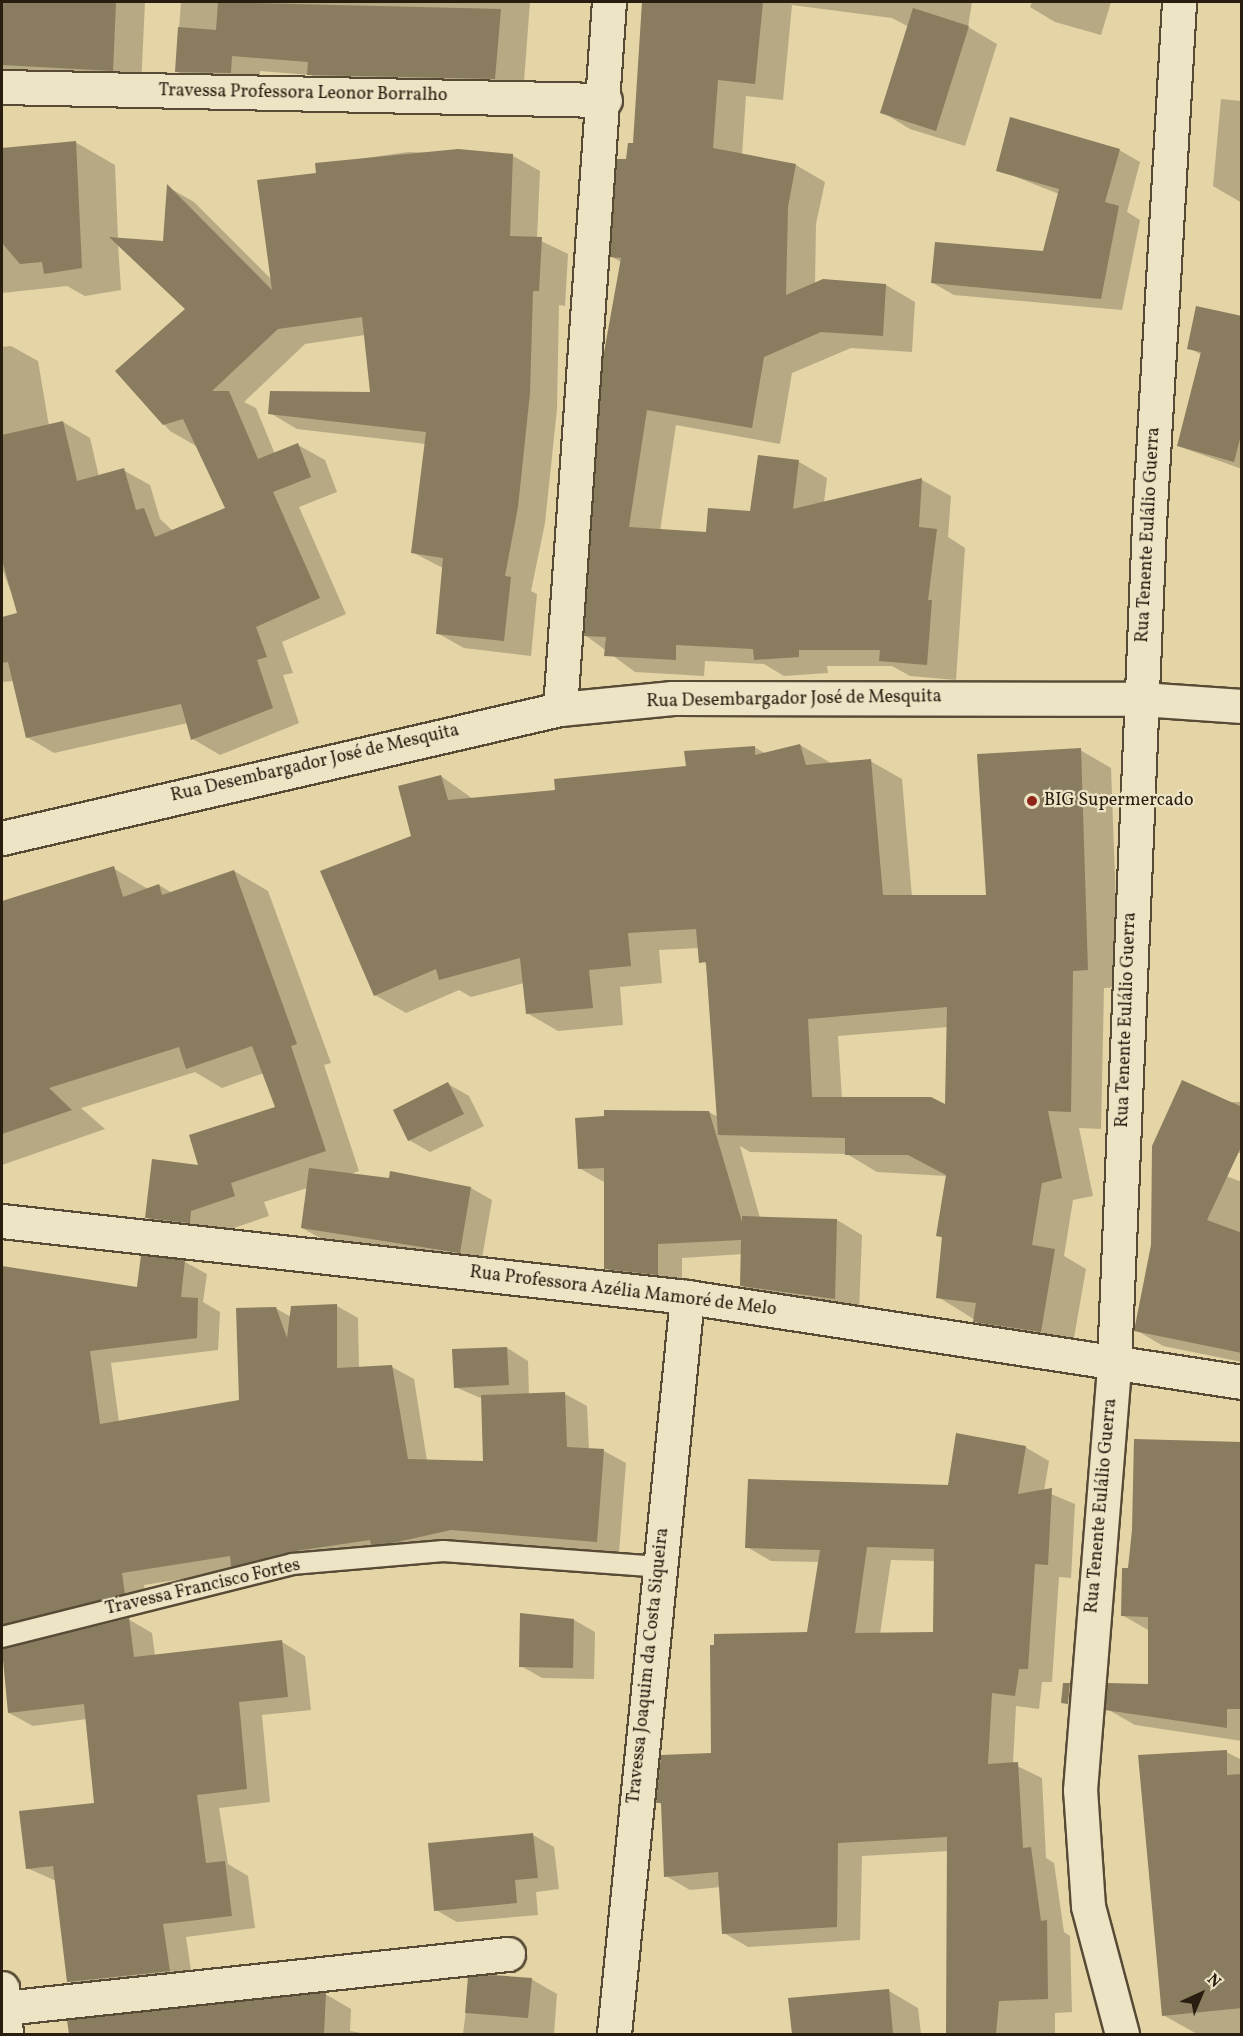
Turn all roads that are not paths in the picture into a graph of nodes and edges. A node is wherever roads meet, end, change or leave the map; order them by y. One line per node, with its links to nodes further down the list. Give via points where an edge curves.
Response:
1 (609, 2): 4 (street)
2 (1179, 2): 5 (street, Rua Tenente Eulálio Guerra)
3 (2, 87): 4 (street, Travessa Professora Leonor Borralho)
4 (605, 100): 7 (street)
5 (1141, 699): 6 (street, Rua Desembargador José de Mesquita); 7 (street, Rua Desembargador José de Mesquita, via 672,698); 11 (street, Rua Tenente Eulálio Guerra)
6 (1242, 706)
7 (560, 709): 8 (street, Rua Desembargador José de Mesquita)
8 (2, 838)
9 (2, 1221): 10 (street, Rua Professora Azélia Mamoré de Melo)
10 (687, 1298): 11 (street, Rua Professora Azélia Mamoré de Melo); 13 (street, Travessa Joaquim da Costa Siqueira)
11 (1114, 1363): 12 (street, Rua Professora Azélia Mamoré de Melo); 18 (street, Rua Tenente Eulálio Guerra, via 1080,1790 1088,1906)
12 (1242, 1382)
13 (659, 1567): 14 (lane, Travessa Francisco Fortes, via 443,1551 292,1564); 17 (street, Travessa Joaquim da Costa Siqueira)
14 (2, 1636)
15 (508, 1954): 16 (street)
16 (4, 2010)
17 (614, 2034)
18 (1122, 2034)

